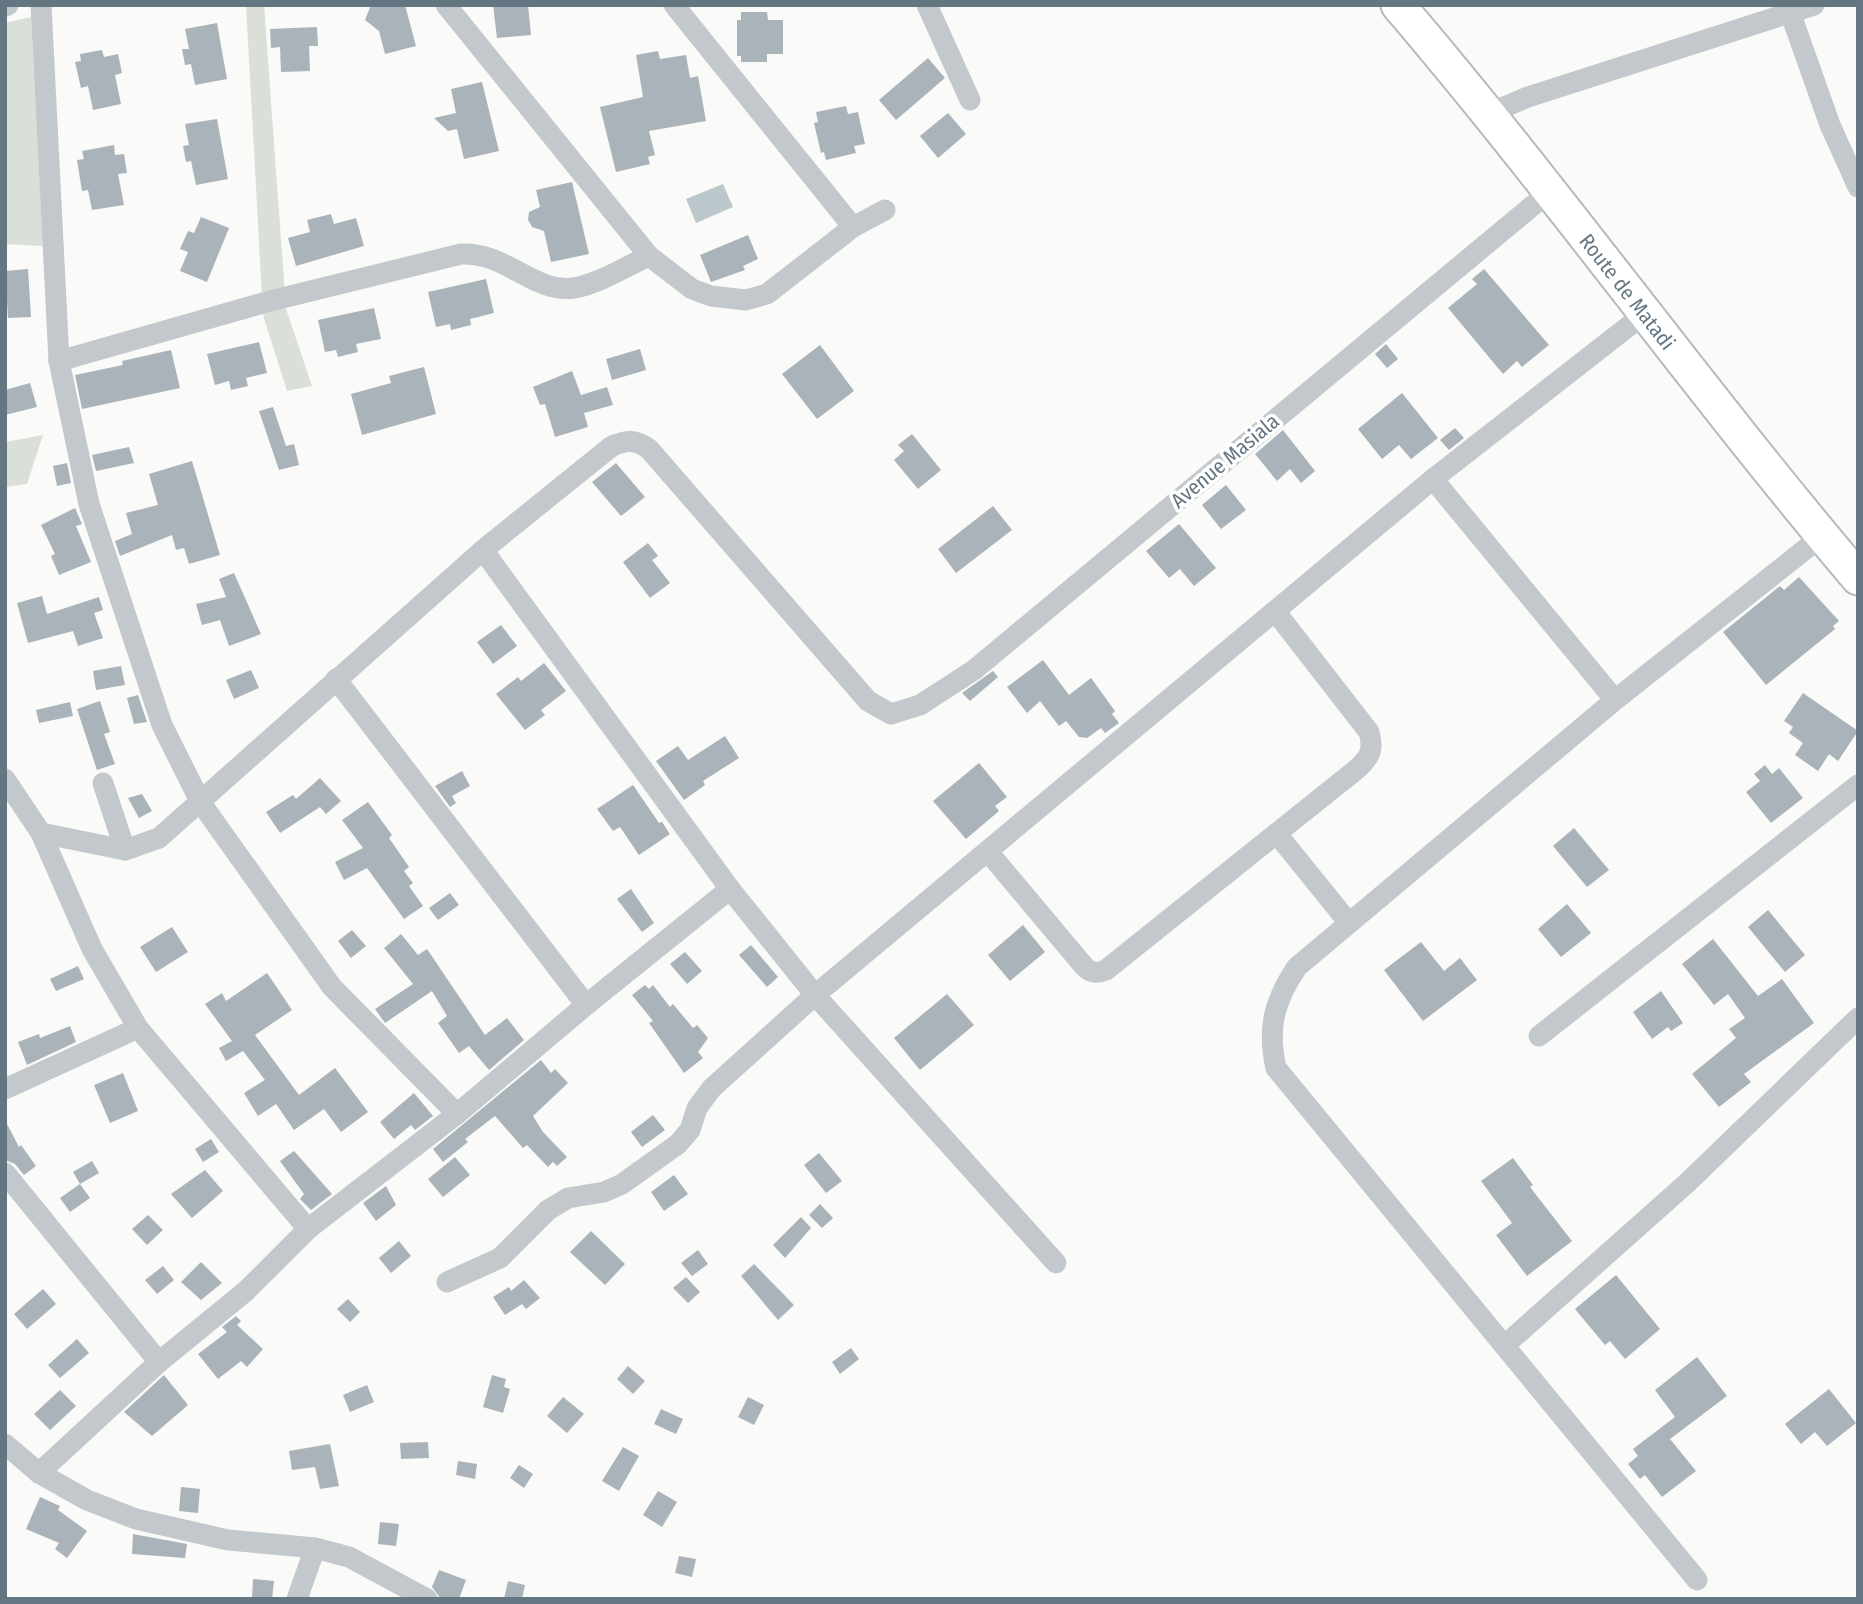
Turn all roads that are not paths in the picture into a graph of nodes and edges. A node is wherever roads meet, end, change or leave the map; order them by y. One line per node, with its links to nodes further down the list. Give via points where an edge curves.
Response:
1 (41, 5): 16 (street)
2 (446, 5): 14 (street)
3 (674, 5): 13 (street)
4 (927, 5): 8 (street)
5 (1398, 5): 9 (main road, Route de Matadi)
6 (1814, 5): 7 (street)
7 (1790, 12): 9 (street); 10 (street, via 1830,125)
8 (970, 100)
9 (1490, 113): 11 (main road, Route de Matadi)
10 (1858, 187)
11 (1549, 192): 15 (main road, Route de Matadi); 19 (street, Avenue Masiala, via 974,670 920,705 891,714 867,701 639,442 626,440 612,446)
12 (885, 210): 13 (street)
13 (853, 227): 14 (street, via 779,287 746,300 692,289)
14 (649, 256): 16 (street, via 576,288 559,288 491,256 461,254 270,300)
15 (1643, 315): 17 (street); 18 (main road, Route de Matadi)
16 (59, 361): 27 (street, via 93,516 162,725)
17 (1433, 479): 21 (street); 23 (street)
18 (1822, 536): 20 (main road, Route de Matadi); 23 (street)
19 (483, 550): 22 (street); 32 (street)
20 (1858, 578)
21 (1275, 611): 29 (street, via 1369,732 1372,745 1370,757); 31 (street)
22 (335, 679): 27 (street); 35 (street)
23 (1615, 700): 33 (street)
24 (5, 779): 28 (street)
25 (103, 783): 30 (street)
26 (1858, 785): 38 (street)
27 (201, 803): 30 (street, via 159,838); 40 (street, via 332,987)
28 (41, 833): 30 (street); 37 (street, via 92,949)
29 (1277, 834): 31 (street, via 1098,973 1089,972); 33 (street)
30 (125, 850)
31 (989, 853): 34 (street)
32 (730, 890): 34 (street); 35 (street)
33 (1349, 923): 45 (street, via 1297,967 1280,992 1271,1022 1276,1068)
34 (815, 995): 43 (street); 44 (street, via 712,1088 690,1130 668,1151 622,1184 568,1198 548,1210 500,1258)
35 (586, 1005): 40 (street)
36 (1858, 1018): 45 (street, via 1687,1183)
37 (138, 1028): 39 (street); 42 (street)
38 (1539, 1036)
39 (5, 1089)
40 (457, 1114): 42 (street)
41 (5, 1173): 46 (street)
42 (307, 1229): 46 (street, via 246,1290)
43 (1056, 1263)
44 (447, 1282)
45 (1505, 1345): 50 (street)
46 (159, 1362): 48 (street)
47 (5, 1444): 48 (street)
48 (38, 1474): 49 (street, via 136,1519 228,1540)
49 (315, 1548): 51 (street); 52 (street, via 349,1557)
50 (1697, 1580)
51 (297, 1599)
52 (427, 1599)

